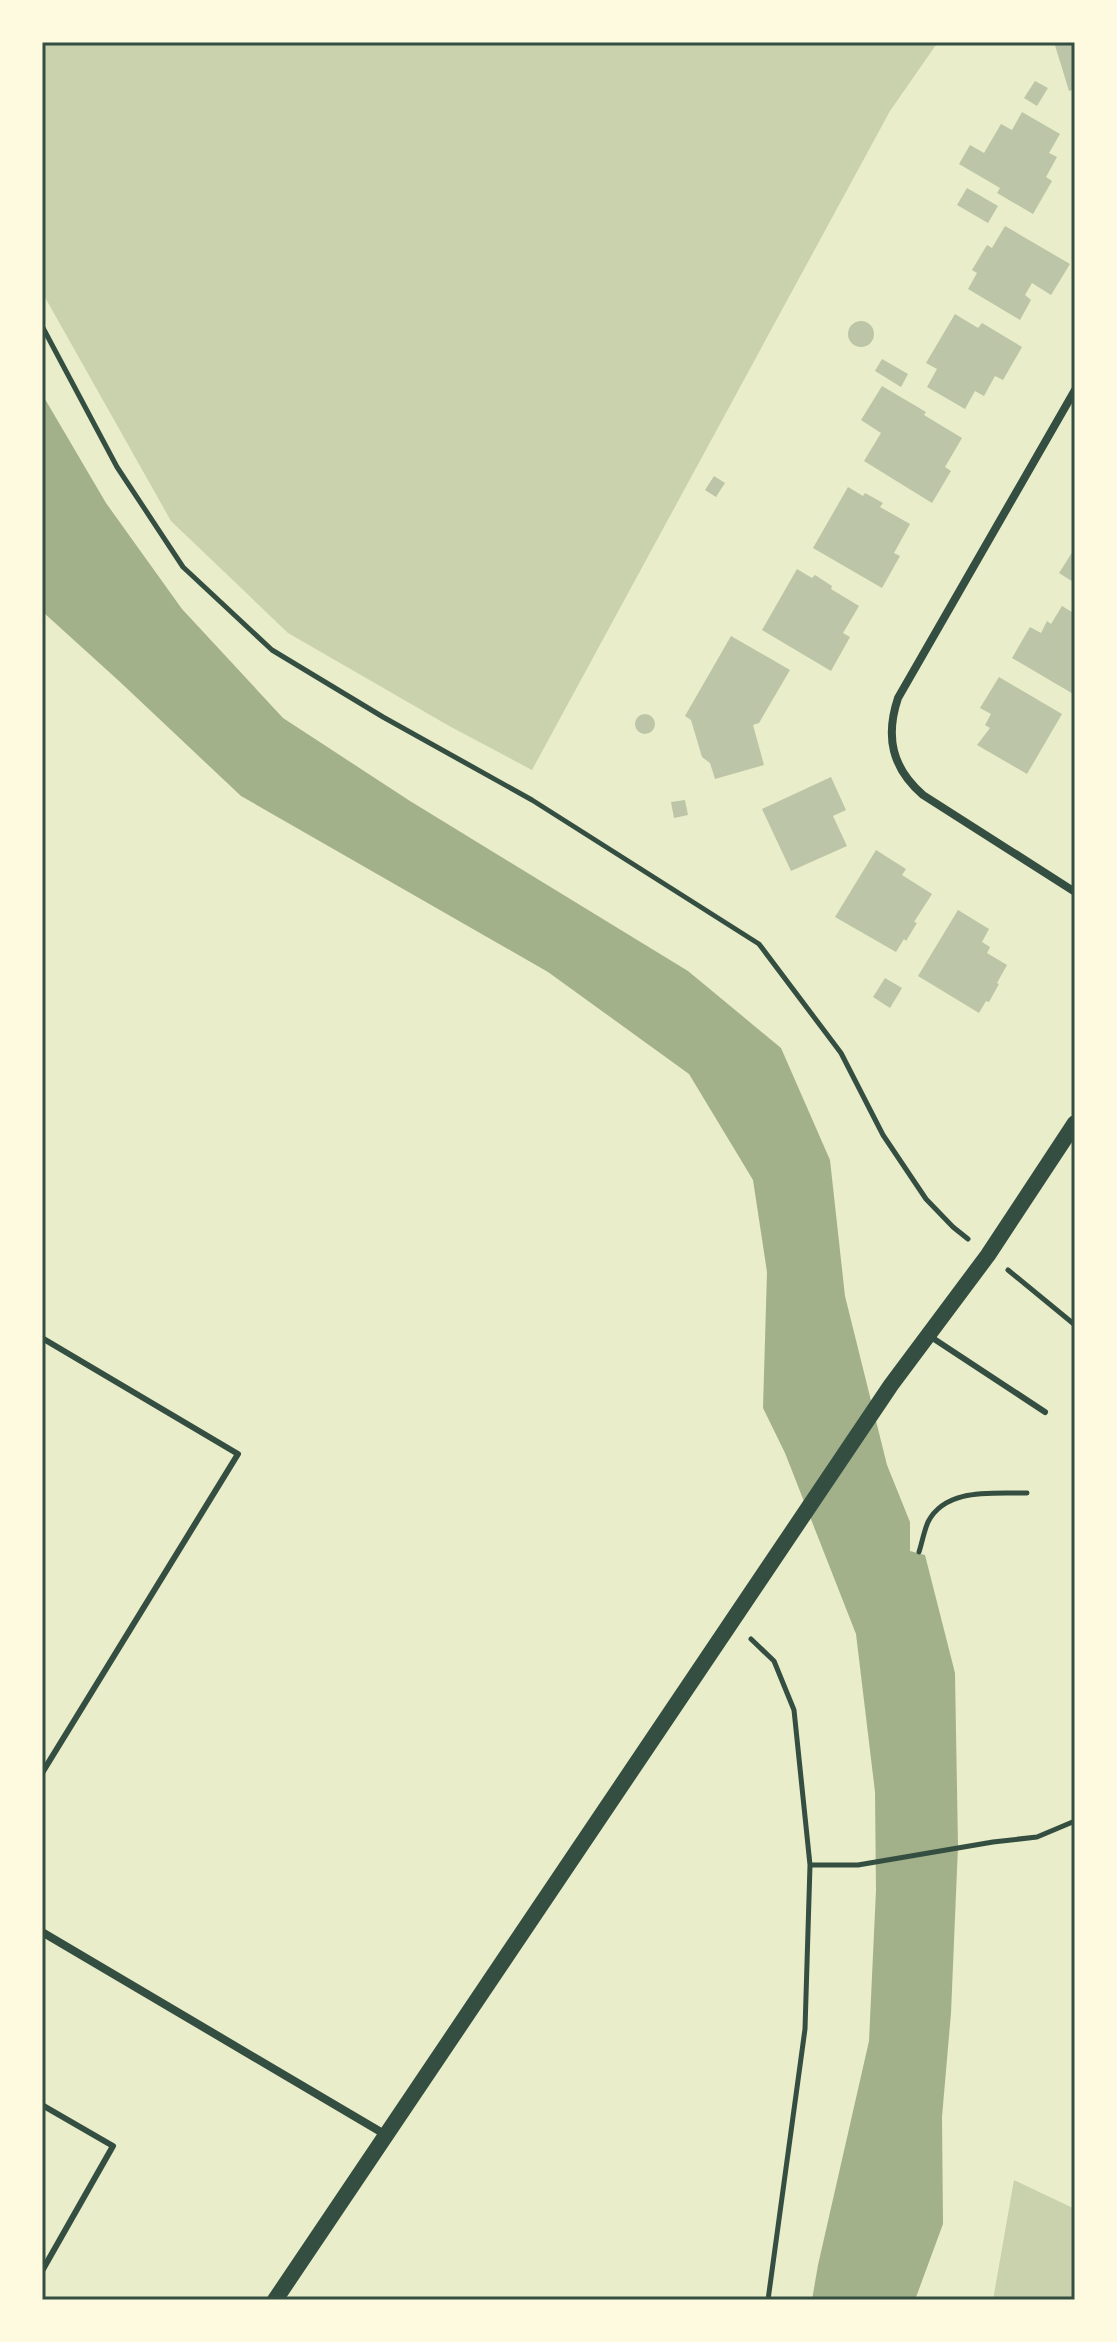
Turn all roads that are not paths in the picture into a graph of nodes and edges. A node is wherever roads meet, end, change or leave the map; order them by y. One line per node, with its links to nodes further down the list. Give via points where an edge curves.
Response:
1 (1075, 390): 2 (street, via 898,698 891,733 899,767 923,795)
2 (1075, 892)
3 (1075, 1123): 4 (main road)
4 (928, 1335): 6 (lane); 10 (main road)
5 (42, 1338): 7 (lane, via 238,1454)
6 (1045, 1412)
7 (42, 1773)
8 (42, 1932): 10 (street)
9 (42, 2105): 11 (lane, via 113,2146)
10 (386, 2135): 12 (main road)
11 (42, 2271)
12 (277, 2299)

